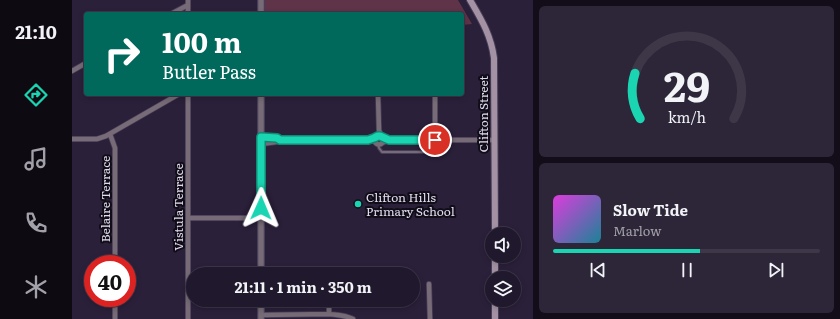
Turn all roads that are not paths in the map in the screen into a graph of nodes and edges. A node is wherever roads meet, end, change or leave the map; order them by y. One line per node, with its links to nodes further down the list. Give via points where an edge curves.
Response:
1 (261, 0): 5 (street)
2 (470, 0): 20 (main road, Clifton Street, via 486,28 493,47)
3 (188, 2): 4 (street)
4 (174, 12)
5 (261, 12)
6 (84, 64): 7 (street)
7 (72, 71)
8 (176, 96): 13 (street)
9 (188, 96): 22 (street, Vistula Terrace)
10 (261, 96): 14 (street)
11 (378, 96): 17 (street)
12 (435, 96): 18 (street)
13 (110, 134): 15 (street, via 97,139); 25 (street, Belaire Terrace, via 115,148)
14 (261, 137): 16 (street); 21 (street)
15 (72, 139)
16 (280, 140): 17 (street); 21 (street)
17 (378, 140): 18 (street); 19 (lane, via 382,152 444,152)
18 (435, 140): 19 (street)
19 (444, 140): 20 (street)
20 (494, 140): 24 (main road, Clifton Street)
21 (261, 144): 23 (street)
22 (188, 218): 23 (street); 34 (street, Vistula Terrace)
23 (260, 218): 26 (street)
24 (494, 227)
25 (115, 255)
26 (261, 267)
27 (429, 284): 36 (street)
28 (115, 307): 33 (street)
29 (328, 307): 31 (street)
30 (495, 307): 37 (main road)
31 (329, 314): 32 (street); 35 (street)
32 (261, 317)
33 (115, 319)
34 (188, 319)
35 (353, 319)
36 (430, 319)
37 (495, 319)

